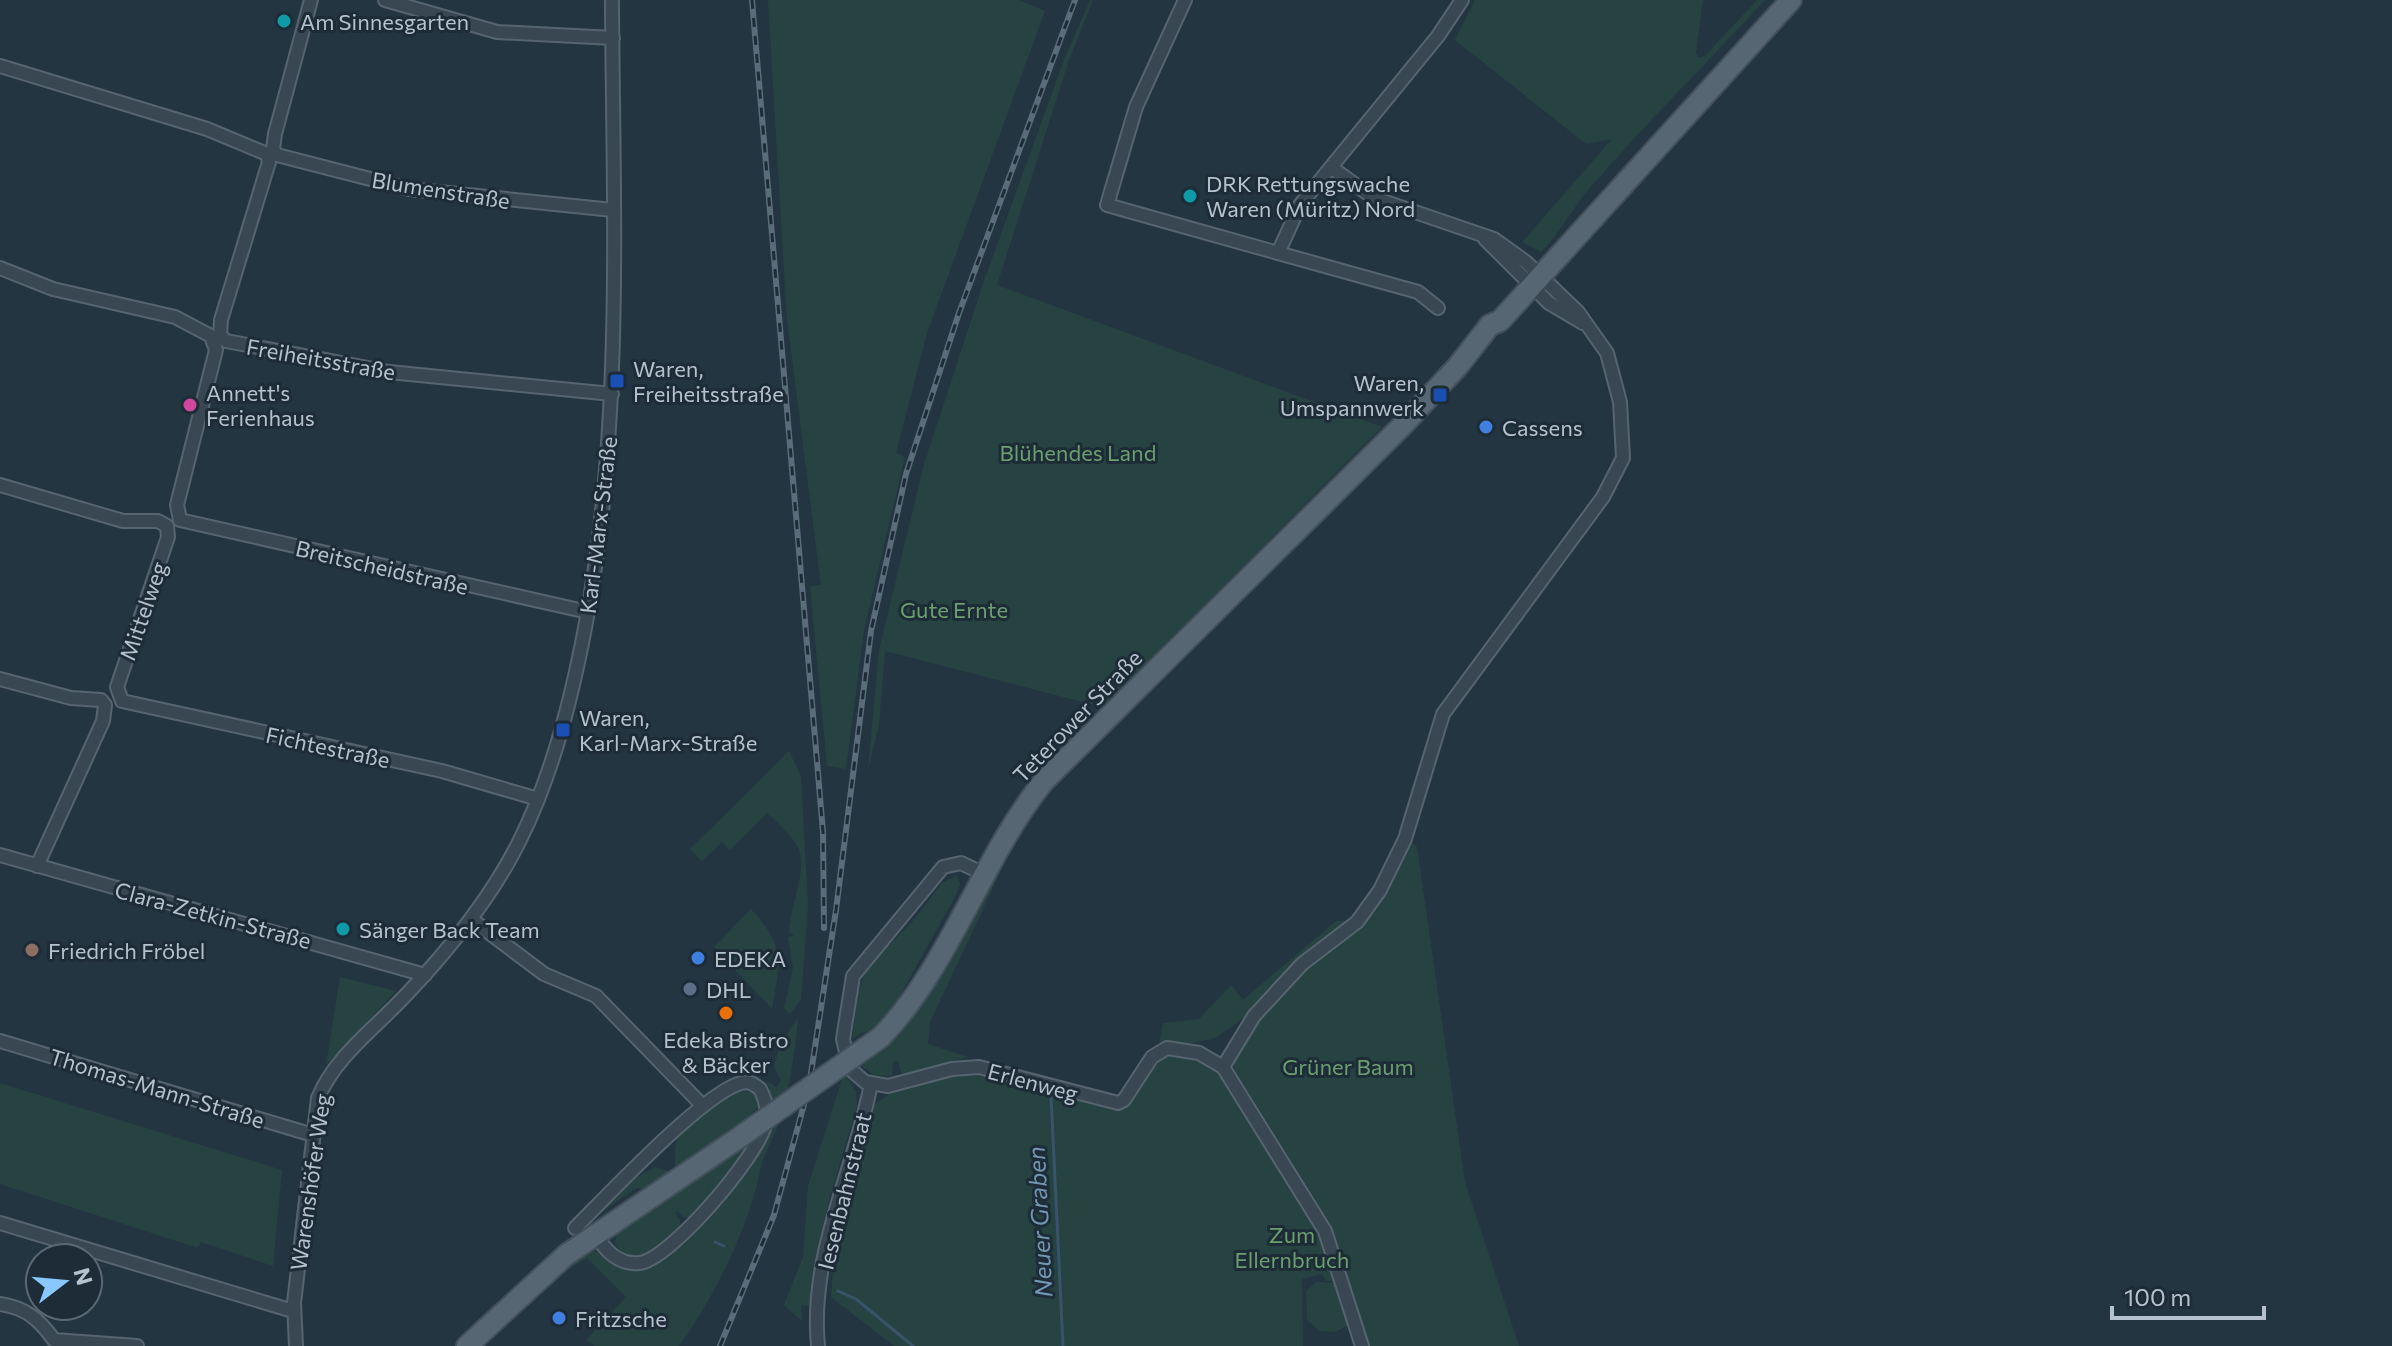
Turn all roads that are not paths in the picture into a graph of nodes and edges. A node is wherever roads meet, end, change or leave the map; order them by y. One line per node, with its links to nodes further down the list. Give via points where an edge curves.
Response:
1 (311, 0): 9 (street)
2 (385, 0): 7 (street, via 497,32)
3 (612, 0): 7 (street, Karl-Marx-Straße)
4 (1185, 0): 12 (street, via 1136,107 1107,205)
5 (1462, 0): 10 (street)
6 (1791, 0): 14 (main road, Teterower Straße)
7 (613, 38): 11 (street, Karl-Marx-Straße)
8 (0, 66): 9 (street, Blumenstraße)
9 (270, 152): 11 (street, Blumenstraße, via 409,189); 16 (street, Freiheitsstraße, via 221,320 220,335 226,341 389,372)
10 (1332, 168): 12 (street, via 1300,205); 14 (street, via 1374,198 1485,239)
11 (613, 210): 16 (street, Karl-Marx-Straße)
12 (1278, 253): 15 (street, via 1418,292)
13 (0, 268): 18 (street, Freiheitsstraße, via 65,292 175,317 211,336 216,350)
14 (1539, 279): 25 (main road, Teterower Straße, via 1490,325 1383,445 1059,765); 30 (street, via 1607,353 1620,402 1624,451 1617,475 1447,706 1405,839 1380,890 1357,922 1302,964 1251,1019)
15 (1438, 308)
16 (612, 394): 19 (street, Karl-Marx-Straße)
17 (0, 485): 18 (street, Breitscheidstraße, via 123,521)
18 (172, 522): 19 (street, Breitscheidstraße); 21 (street, Mittelweg)
19 (588, 612): 22 (street, Karl-Marx-Straße, via 573,687)
20 (0, 679): 24 (street, via 105,703 103,721)
21 (118, 697): 22 (street, Fichtestraße, via 219,725 442,771)
22 (538, 799): 26 (street, Karl-Marx-Straße, via 505,869)
23 (0, 855): 24 (street, Clara-Zetkin-Straße)
24 (37, 866): 27 (street, Clara-Zetkin-Straße)
25 (979, 872): 31 (street, via 955,863 937,871 853,976 845,1052 855,1074); 35 (main road, Teterower Straße, bridge, via 914,995 881,1037 740,1137)
26 (471, 919): 27 (street, Karl-Marx-Straße); 32 (street, via 544,974 596,996)
27 (425, 975): 28 (street, Karl-Marx-Straße)
28 (401, 1000): 33 (street, Warenshöfer Weg, via 325,1080)
29 (0, 1041): 33 (street, Thomas-Mann-Straße)
30 (1223, 1067): 31 (street, Erlenweg, via 1199,1053 1167,1048 1152,1057 1118,1103 972,1066 898,1085); 42 (street, via 1325,1231)
31 (871, 1084): 41 (street, Iesenbahnstraat, via 833,1218 818,1310)
32 (703, 1106): 35 (street, Teterower Straße); 35 (street, Teterower Straße, via 742,1083 753,1083 763,1094 765,1124 740,1171 647,1261 631,1263 613,1256)
33 (313, 1135): 37 (street, Warenshöfer Weg)
34 (0, 1223): 37 (street)
35 (585, 1231): 40 (main road, Teterower Straße)
36 (0, 1304): 38 (street, via 16,1306 39,1320 54,1340)
37 (293, 1311): 39 (street, Warenshöfer Weg)
38 (137, 1346)
39 (296, 1346)
40 (467, 1346)
41 (818, 1346)
42 (1362, 1346)

